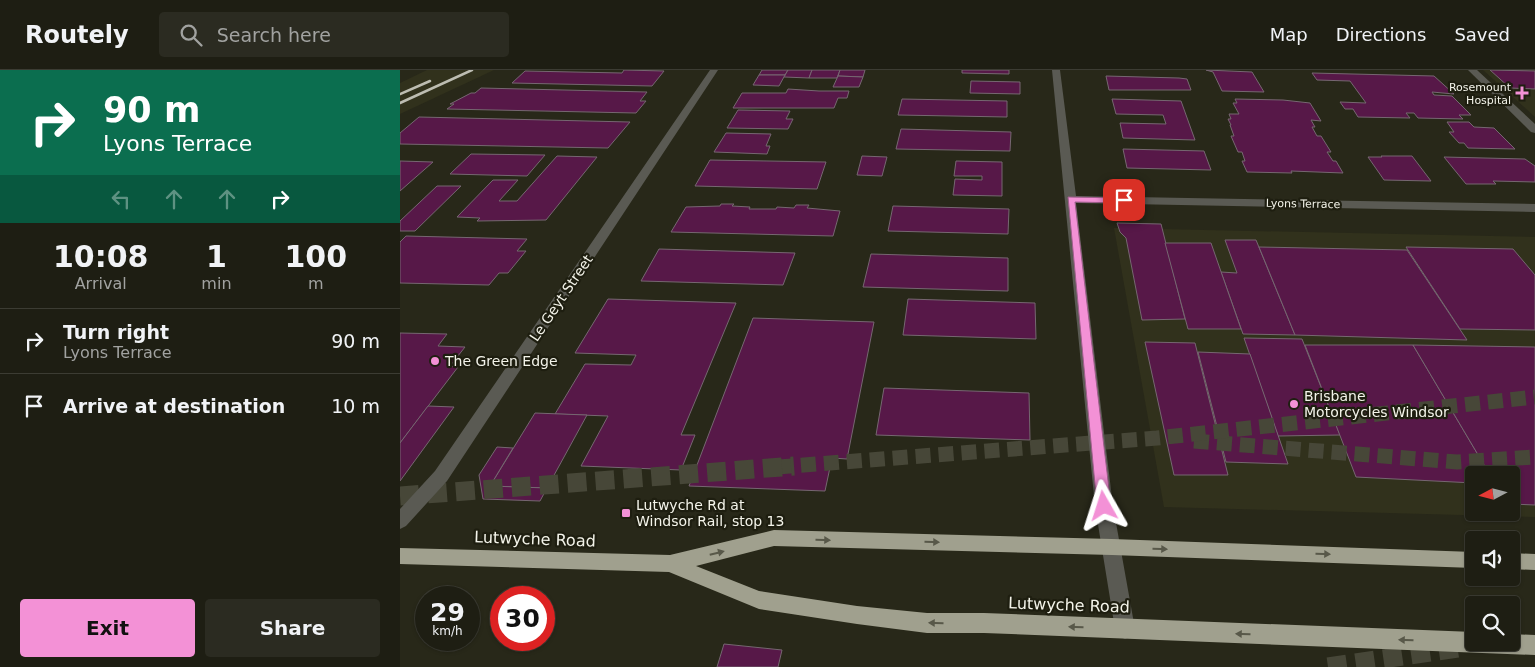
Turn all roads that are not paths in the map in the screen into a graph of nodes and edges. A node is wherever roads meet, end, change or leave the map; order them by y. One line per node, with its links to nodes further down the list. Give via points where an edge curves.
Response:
1 (714, 70): 7 (street, Le Geyt Street, via 441,476)
2 (1056, 70): 5 (street)
3 (1472, 70): 4 (street)
4 (1535, 130)
5 (1071, 199): 6 (street, Lyons Terrace); 8 (street, via 1104,506)
6 (1535, 208)
7 (400, 521)
8 (1112, 547): 10 (highway, Lutwyche Road, one-way to 10); 13 (highway, Lutwyche Road, one-way to 8, via 774,538); 14 (street)
9 (400, 556): 13 (highway, Lutwyche Road)
10 (1465, 560)
11 (1520, 561): 12 (highway)
12 (1535, 562)
13 (670, 564): 14 (highway, Lutwyche Road, one-way to 13, via 926,623 857,615 759,600)
14 (1125, 629): 15 (highway, Lutwyche Road, one-way to 14)
15 (1465, 642)
16 (1520, 644): 17 (highway, Lutwyche Road)
17 (1535, 645)

